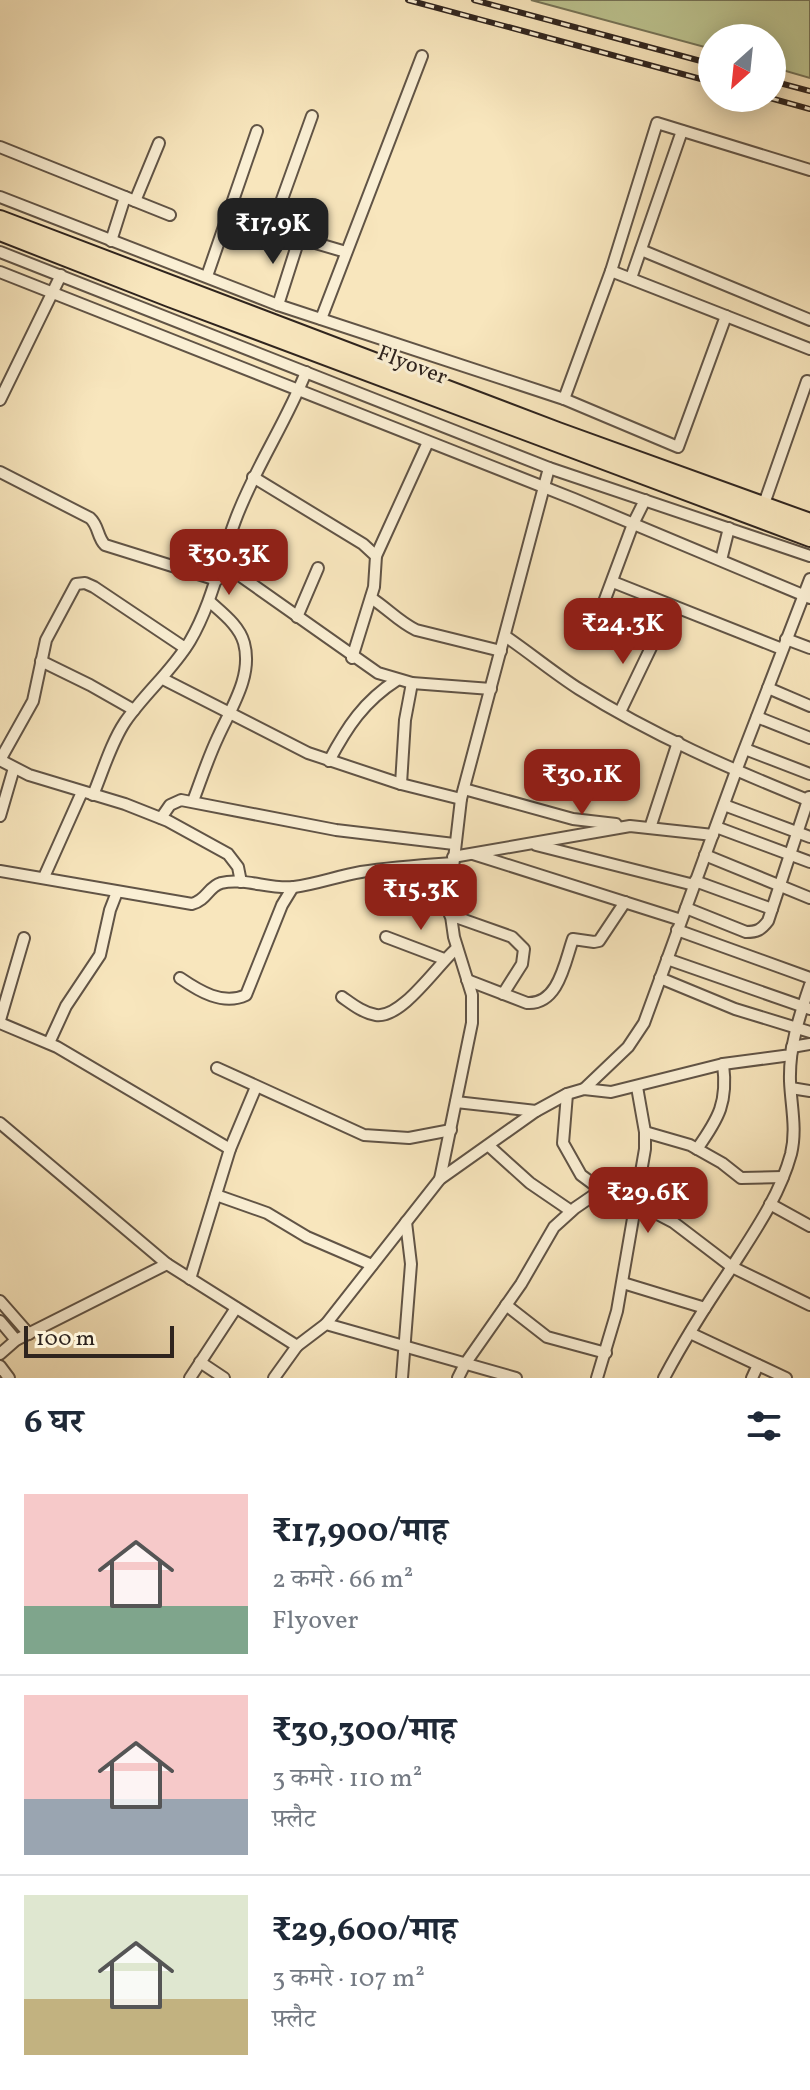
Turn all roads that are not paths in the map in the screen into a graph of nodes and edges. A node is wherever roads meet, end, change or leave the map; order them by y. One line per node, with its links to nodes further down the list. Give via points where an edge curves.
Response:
1 (422, 56): 20 (street)
2 (312, 116): 14 (street)
3 (257, 131): 12 (street)
4 (682, 131): 7 (street); 18 (street); 21 (street, via 657,123)
5 (159, 143): 9 (street)
6 (0, 147): 9 (street)
7 (810, 170)
8 (0, 197): 17 (street)
9 (130, 199): 11 (street); 17 (street)
10 (0, 212): 43 (street)
11 (170, 215)
12 (227, 217): 14 (street); 24 (street)
13 (0, 219): 44 (highway, Flyover, via 558,431)
14 (271, 230): 16 (street)
15 (0, 232): 47 (highway, Flyover)
16 (299, 239): 20 (street); 27 (street)
17 (111, 241): 24 (street)
18 (641, 250): 25 (street); 30 (street)
19 (0, 252): 23 (street)
20 (346, 252): 29 (street)
21 (611, 271): 25 (street); 35 (street)
22 (0, 272): 26 (street)
23 (61, 275): 26 (street); 32 (street)
24 (207, 276): 27 (street)
25 (631, 278): 28 (street)
26 (53, 293): 34 (street); 36 (street)
27 (278, 305): 29 (street)
28 (726, 316): 31 (street); 35 (street, via 678,447)
29 (321, 319): 35 (street)
30 (810, 320)
31 (810, 349)
32 (306, 372): 34 (street); 38 (street)
33 (809, 379): 43 (street)
34 (299, 390): 37 (street); 40 (street)
35 (564, 399)
36 (0, 400)
37 (428, 442): 41 (street); 48 (street)
38 (549, 468): 41 (street); 42 (street)
39 (0, 472): 54 (street, via 90,518 105,545)
40 (253, 477): 48 (street); 51 (street)
41 (544, 488): 45 (street); 62 (street)
42 (645, 500): 45 (street); 46 (street)
43 (765, 501): 44 (street)
44 (810, 520)
45 (633, 524): 50 (street); 55 (street)
46 (729, 528): 49 (street); 50 (street)
47 (810, 538)
48 (376, 556): 57 (street)
49 (810, 556)
50 (721, 560): 56 (street)
51 (222, 563): 54 (street); 59 (street)
52 (318, 568): 59 (street)
53 (810, 579): 56 (street)
54 (217, 580): 58 (street)
55 (613, 582): 60 (street); 63 (street)
56 (806, 596): 63 (street)
57 (371, 598): 66 (street, via 416,630); 67 (street)
58 (209, 601): 64 (street); 76 (street, via 244,641 247,661)
59 (297, 617): 67 (street)
60 (598, 618)
61 (657, 635): 77 (street)
62 (505, 636): 66 (street); 77 (street)
63 (784, 644): 65 (street); 72 (street)
64 (185, 648): 68 (street, via 80,583 72,588); 69 (street)
65 (810, 648)
66 (501, 651): 73 (street)
67 (352, 658): 70 (street)
68 (41, 661): 75 (street); 82 (street, via 33,701)
69 (163, 679): 75 (street); 76 (street)
70 (397, 680): 71 (street); 83 (street, via 363,706)
71 (412, 683): 73 (street); 87 (street)
72 (768, 688): 74 (street); 78 (street)
73 (491, 689): 89 (street)
74 (810, 706)
75 (134, 710): 88 (street)
76 (230, 712): 83 (street); 91 (street)
77 (620, 712): 80 (street)
78 (757, 717): 79 (street); 81 (street)
79 (810, 738)
80 (678, 742): 85 (street); 96 (street)
81 (745, 749): 85 (street); 86 (street)
82 (0, 760): 84 (street)
83 (329, 761): 87 (street)
84 (14, 768): 88 (street); 93 (street)
85 (736, 771): 90 (street); 92 (street)
86 (810, 774)
87 (401, 784): 89 (street)
88 (88, 793): 94 (street); 108 (street)
89 (463, 794): 95 (street); 100 (street)
90 (809, 799): 98 (street)
91 (193, 801): 94 (street, via 175,801); 100 (street, via 336,830)
92 (724, 805): 97 (street); 98 (street)
93 (0, 816)
94 (161, 818): 109 (street, via 228,854)
95 (630, 826): 96 (street); 101 (street)
96 (650, 828): 97 (street)
97 (714, 831): 103 (street); 104 (street)
98 (797, 832): 99 (street); 103 (street)
99 (810, 837)
100 (454, 844): 105 (street)
101 (530, 844): 102 (street); 110 (street)
102 (471, 854): 105 (street); 115 (street)
103 (788, 854): 106 (street); 111 (street)
104 (705, 855): 110 (street); 111 (street)
105 (453, 860): 112 (street); 118 (street)
106 (810, 862)
107 (0, 871): 108 (street)
108 (44, 877): 113 (street)
109 (241, 882): 112 (street); 113 (street, via 220,883 192,904)
110 (695, 883): 116 (street); 117 (street)
111 (778, 885): 114 (street); 117 (street)
112 (293, 887): 125 (street, via 246,995 218,997)
113 (117, 892): 136 (street, via 100,955)
114 (810, 898)
115 (625, 902): 119 (street); 130 (street, via 599,941 574,938 558,985 541,1000 527,1003)
116 (686, 908): 117 (street, via 746,932 763,928); 119 (street)
117 (772, 909)
118 (450, 915): 122 (street); 130 (street, via 512,937 524,949 522,964)
119 (679, 925): 124 (street); 127 (street)
120 (386, 937): 123 (street)
121 (24, 938): 133 (street)
122 (457, 948): 123 (street); 128 (street)
123 (444, 959): 131 (street, via 386,1015 371,1015)
124 (667, 959): 126 (street); 132 (street)
125 (180, 978)
126 (660, 978): 134 (street); 144 (street, via 644,1023 628,1047)
127 (810, 978)
128 (467, 980): 130 (street); 147 (street, via 472,1023)
129 (810, 985): 132 (street)
130 (503, 994)
131 (342, 997)
132 (806, 1008): 134 (street)
133 (0, 1022): 136 (street)
134 (796, 1029): 135 (street); 138 (street)
135 (810, 1032)
136 (49, 1043): 153 (street)
137 (810, 1044): 138 (street, via 792,1047)
138 (791, 1055): 139 (street); 143 (street)
139 (723, 1064): 142 (street); 154 (street, via 725,1100)
140 (217, 1068): 141 (street)
141 (256, 1087): 150 (street, via 364,1135 409,1138); 153 (street)
142 (637, 1087): 144 (street, via 611,1092); 151 (street)
143 (791, 1088): 145 (street); 155 (street, via 795,1123)
144 (584, 1089): 146 (street)
145 (810, 1091)
146 (567, 1094): 148 (street); 157 (street, via 563,1143 581,1175)
147 (456, 1102): 148 (street); 150 (street)
148 (536, 1111): 152 (street)
149 (0, 1123): 164 (street)
150 (451, 1130): 156 (street)
151 (645, 1132): 154 (street); 159 (street)
152 (489, 1146): 156 (street); 161 (street)
153 (230, 1149): 158 (street)
154 (697, 1149): 155 (street, via 741,1178)
155 (783, 1177): 160 (street)
156 (440, 1179): 162 (street)
157 (604, 1192): 159 (street); 161 (street)
158 (216, 1195): 165 (street, via 267,1213); 167 (street)
159 (635, 1202): 166 (street, via 673,1222); 168 (street)
160 (770, 1204): 163 (street); 166 (street)
161 (571, 1211): 170 (street, via 554,1227)
162 (406, 1222): 165 (street); 180 (street, via 411,1264)
163 (810, 1226)
164 (167, 1264): 167 (street); 177 (street)
165 (372, 1265): 175 (street)
166 (732, 1267): 171 (street); 173 (street)
167 (190, 1279): 172 (street)
168 (623, 1283): 173 (street); 181 (street)
169 (0, 1301): 177 (street)
170 (506, 1305): 181 (street, via 547,1337); 184 (street)
171 (810, 1305)
172 (236, 1308): 179 (street); 183 (street)
173 (705, 1308): 176 (street)
174 (0, 1321): 178 (street)
175 (326, 1324): 179 (street); 180 (street)
176 (690, 1333): 185 (street); 195 (street)
177 (29, 1334): 178 (street)
178 (16, 1340): 182 (street)
179 (297, 1346): 190 (street)
180 (402, 1346): 184 (street); 191 (street)
181 (606, 1353): 194 (street)
182 (0, 1354)
183 (200, 1362): 188 (street); 189 (street)
184 (465, 1364): 192 (street); 193 (street)
185 (758, 1365): 196 (street); 197 (street)
186 (0, 1366): 187 (street)
187 (9, 1378)
188 (190, 1378)
189 (224, 1378)
190 (274, 1378)
191 (402, 1378)
192 (458, 1378)
193 (516, 1378)
194 (597, 1378)
195 (664, 1378)
196 (752, 1378)
197 (786, 1378)

